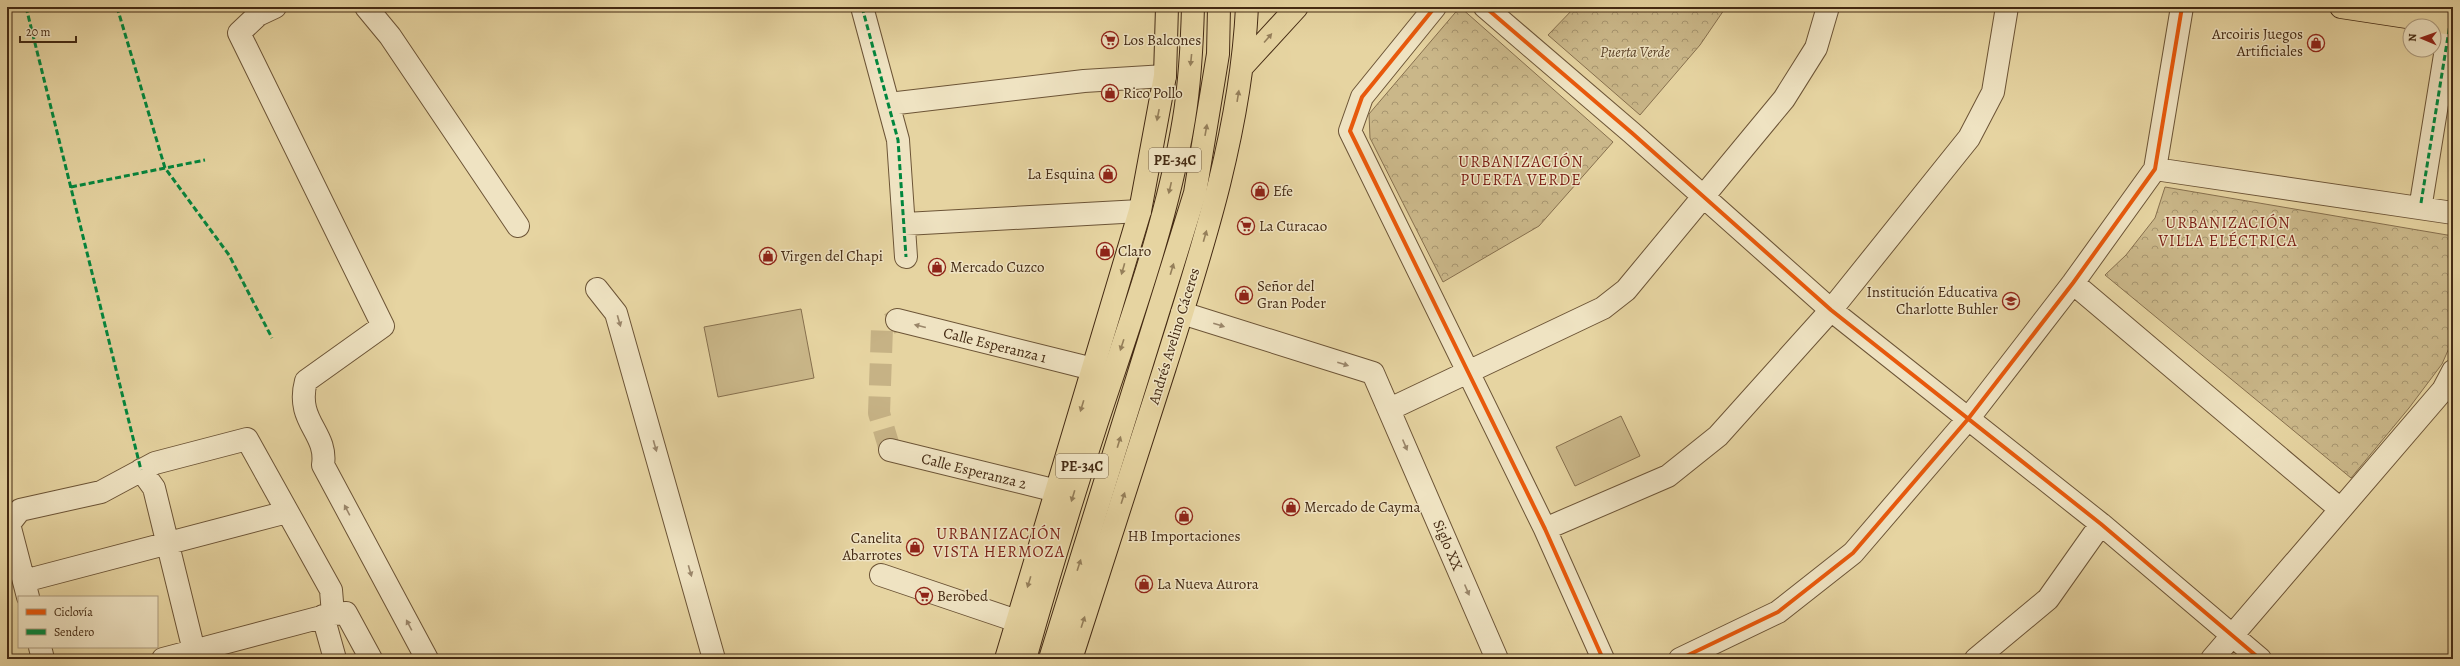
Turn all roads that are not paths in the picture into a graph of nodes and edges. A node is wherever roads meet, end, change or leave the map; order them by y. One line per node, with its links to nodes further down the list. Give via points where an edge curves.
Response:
1 (275, 7): 56 (street, one-way to 1, via 324,466 325,452 305,413 302,395 306,381 383,326 239,32 258,15)
2 (366, 7): 25 (street, via 390,36)
3 (862, 7): 18 (street)
4 (1167, 7): 17 (main road)
5 (1193, 7): 59 (main road, PE-34C, one-way to 59, via 1192,54 1184,118 1169,190 1134,308 1078,478)
6 (1219, 7): 60 (main road, Andrés Avelino Cáceres / PE-34C, one-way to 6, via 1195,194 1218,54)
7 (1247, 7): 16 (main road, Andrés Avelino Cáceres)
8 (1298, 7): 16 (main road, one-way to 8)
9 (1435, 7): 33 (street, via 1362,97 1350,131 1430,297)
10 (1485, 7): 20 (street)
11 (1828, 7): 20 (street, via 1816,48 1784,99)
12 (2007, 7): 29 (street, via 1993,92 1969,138)
13 (2182, 7): 19 (street)
14 (2341, 7): 15 (main road)
15 (2451, 24): 21 (street)
16 (1242, 67): 30 (main road, Andrés Avelino Cáceres, one-way to 16, via 1231,137)
17 (1165, 76): 18 (street, via 1084,80); 22 (main road, one-way to 22)
18 (889, 104): 24 (street, via 898,140)
19 (2155, 169): 23 (street); 27 (street)
20 (1704, 197): 29 (street); 33 (street, via 1626,290 1603,308)
21 (2421, 203)
22 (1140, 211): 24 (street); 32 (main road, one-way to 32)
23 (2453, 213)
24 (905, 224): 26 (street)
25 (518, 226)
26 (906, 257)
27 (2073, 283): 36 (street); 40 (street)
28 (597, 289): 57 (street, one-way to 57, via 616,313)
29 (1830, 310): 36 (street); 43 (street, via 1718,436 1668,476)
30 (1182, 314): 35 (street, Siglo XX, one-way to 35, via 1373,373); 61 (main road, Andrés Avelino Cáceres, one-way to 30)
31 (897, 320): 32 (street, Calle Esperanza 1, one-way to 31)
32 (1093, 369): 39 (main road, one-way to 39)
33 (1469, 370): 35 (street); 43 (street)
34 (2453, 371): 40 (street, via 2443,390)
35 (1390, 409): 62 (street, Siglo XX, one-way to 62)
36 (1968, 419): 42 (street); 64 (street, via 1853,553 1778,612)
37 (890, 450): 39 (street, Calle Esperanza 2)
38 (141, 470): 41 (street, via 155,463 247,440); 44 (street, via 154,488); 46 (street, via 101,492 20,510 9,524)
39 (1057, 491): 48 (main road, one-way to 48)
40 (2340, 509): 49 (street)
41 (288, 512): 44 (street); 47 (street, via 331,590)
42 (2101, 524): 49 (street); 65 (street, via 2048,599)
43 (1545, 529): 63 (street)
44 (168, 544): 46 (street); 51 (street)
45 (881, 575): 48 (street)
46 (26, 589)
47 (328, 615): 51 (street); 54 (street); 55 (street, via 346,613)
48 (1017, 621): 58 (main road)
49 (2233, 635): 66 (street); 67 (street)
50 (40, 648): 52 (street)
51 (195, 655): 53 (street)
52 (43, 659)
53 (162, 659)
54 (335, 659)
55 (371, 659)
56 (427, 659)
57 (714, 659)
58 (1006, 659)
59 (1025, 659)
60 (1050, 659)
61 (1071, 659)
62 (1497, 659)
63 (1603, 659)
64 (1680, 659)
65 (1976, 659)
66 (2212, 659)
67 (2260, 659)

